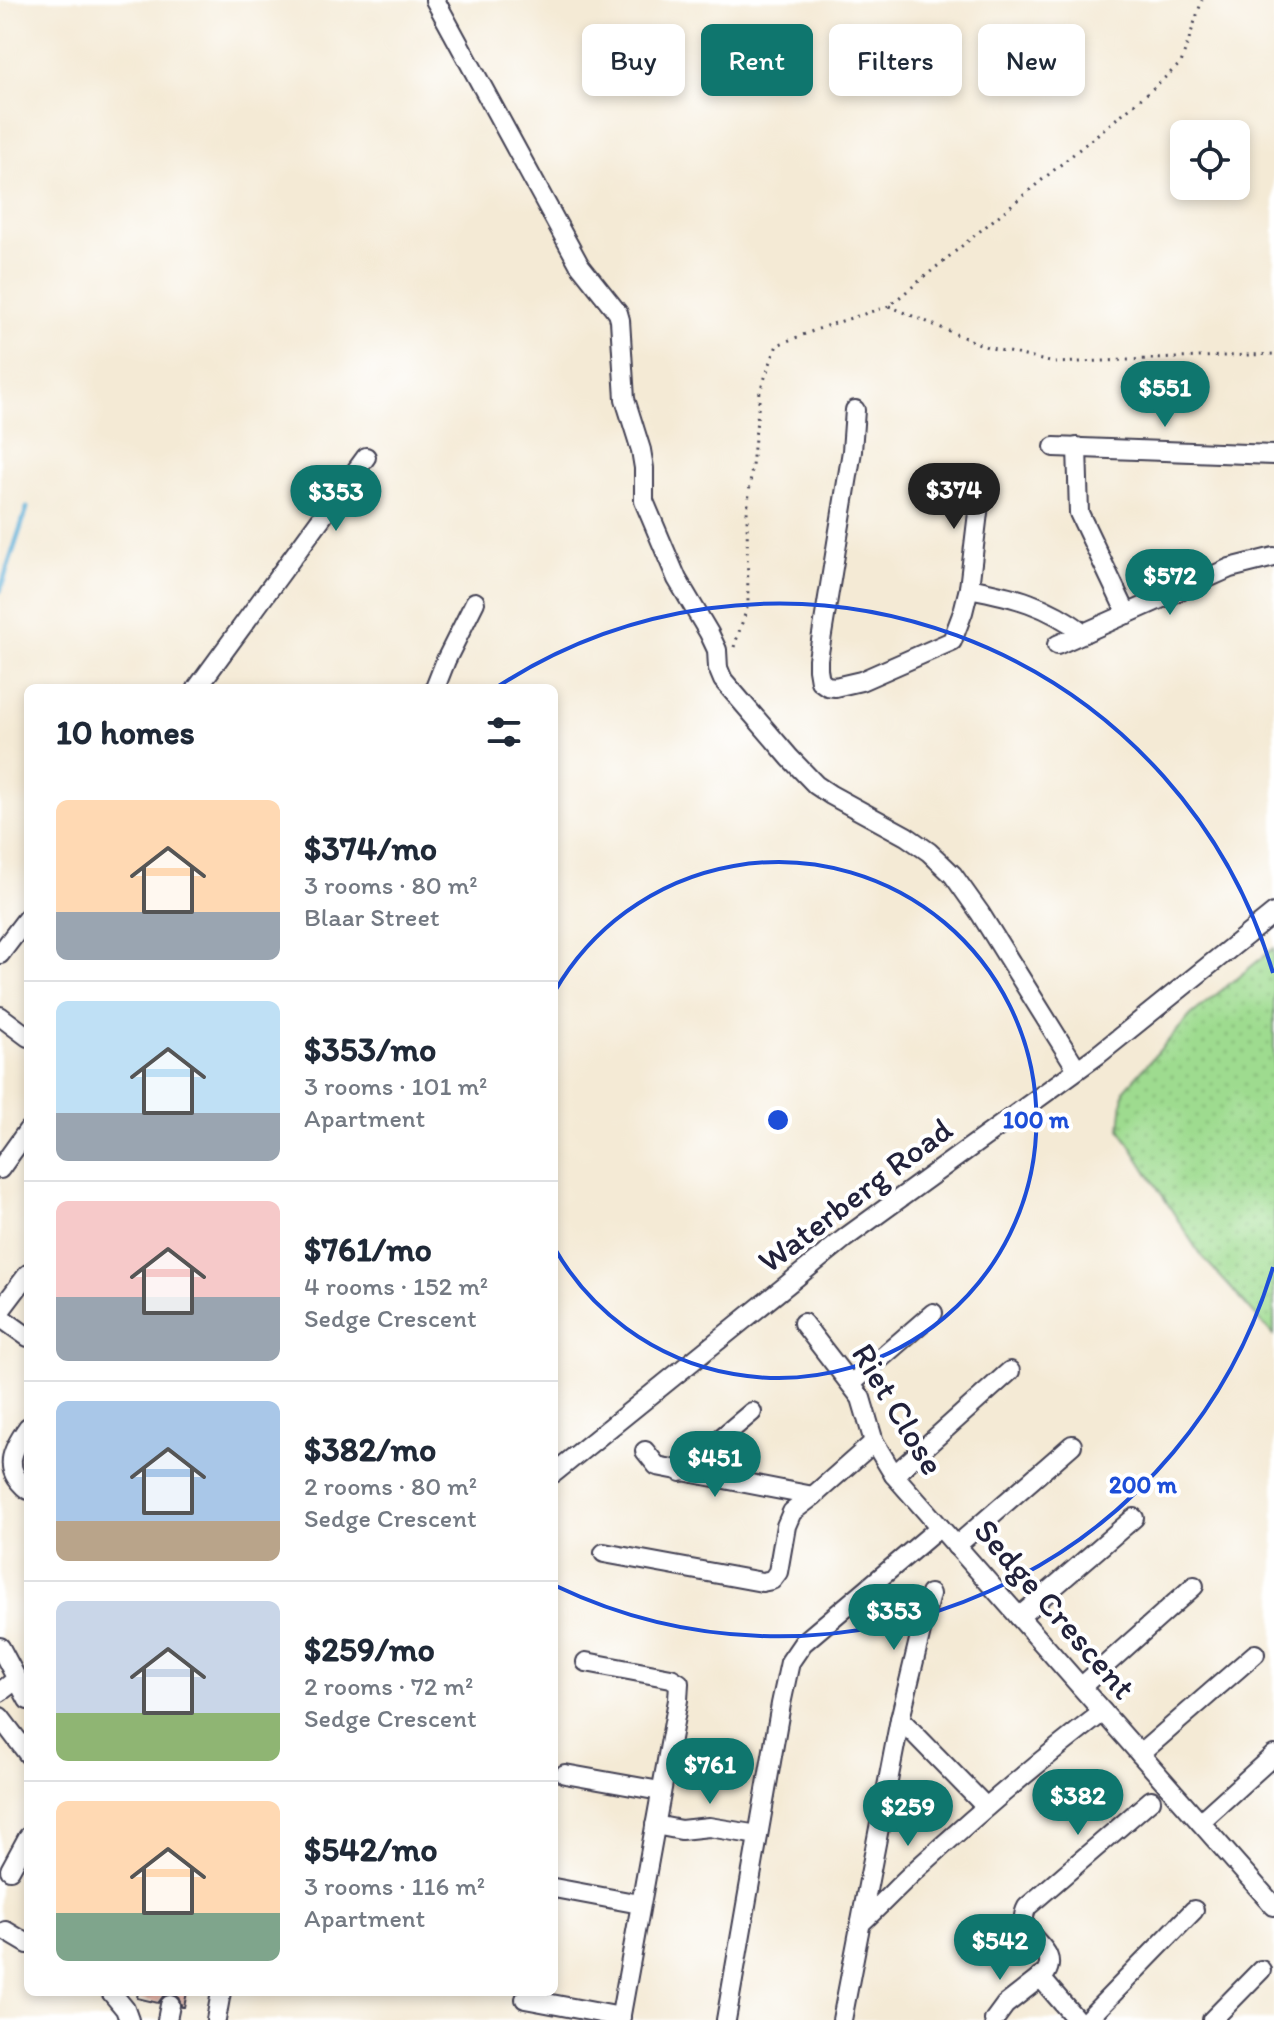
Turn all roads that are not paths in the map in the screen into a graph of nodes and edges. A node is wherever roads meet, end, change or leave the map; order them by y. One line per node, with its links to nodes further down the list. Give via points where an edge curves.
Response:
1 (435, 0): 21 (street, via 579,264 618,313 625,399 641,450 644,501 677,579 713,642 723,680 816,785 906,836 953,875)
2 (855, 410): 9 (street, via 818,659 820,681 840,687 947,645 956,634)
3 (1054, 447): 4 (street)
4 (1077, 447): 5 (street); 11 (street, via 1079,513)
5 (1274, 455)
6 (366, 457): 14 (street)
7 (982, 479): 9 (street)
8 (1274, 557): 11 (street, via 1230,568)
9 (969, 588): 12 (street, via 1022,599)
10 (475, 602): 15 (street)
11 (1127, 614): 12 (street)
12 (1084, 633): 13 (street)
13 (1057, 645)
14 (200, 684)
15 (437, 684)
16 (1274, 913): 21 (street, Waterberg Road)
17 (24, 922): 18 (street)
18 (0, 954)
19 (0, 1016): 20 (street)
20 (24, 1034)
21 (1077, 1069): 36 (street, Waterberg Road, via 845,1238)
22 (24, 1136): 23 (street)
23 (0, 1169)
24 (24, 1280): 26 (street)
25 (933, 1313): 30 (street)
26 (0, 1314): 28 (street)
27 (803, 1323): 30 (street, Riet Close)
28 (24, 1334)
29 (1010, 1371): 38 (street)
30 (851, 1384): 33 (street, Riet Close, via 861,1398)
31 (752, 1412): 37 (street)
32 (24, 1433): 39 (street, via 11,1467)
33 (874, 1442): 38 (street, Riet Close); 40 (street)
34 (1072, 1445): 43 (street)
35 (645, 1451): 37 (street, via 657,1466)
36 (558, 1470)
37 (681, 1472): 40 (street)
38 (894, 1475): 42 (street, Riet Close)
39 (24, 1486)
40 (813, 1496): 44 (street, via 792,1512 778,1572 768,1582)
41 (1134, 1518): 47 (street)
42 (940, 1527): 43 (street, Sedge Crescent); 67 (street, Sedge Crescent, via 793,1654)
43 (956, 1546): 47 (street, Sedge Crescent)
44 (604, 1553)
45 (1194, 1586): 52 (street)
46 (930, 1594): 57 (street)
47 (1019, 1617): 52 (street, Sedge Crescent)
48 (0, 1647): 51 (street)
49 (1255, 1654): 59 (street)
50 (586, 1662): 62 (street, via 679,1683)
51 (17, 1679): 53 (street); 54 (street)
52 (1081, 1687): 55 (street, Sedge Crescent)
53 (0, 1692)
54 (24, 1692)
55 (1103, 1712): 59 (street, Sedge Crescent); 64 (street)
56 (0, 1717): 58 (street)
57 (900, 1719): 64 (street); 77 (street)
58 (24, 1749)
59 (1140, 1754): 65 (street, Sedge Crescent)
60 (1274, 1755): 65 (street)
61 (565, 1774): 62 (street)
62 (660, 1791): 66 (street)
63 (1151, 1800): 81 (street, via 1024,1911 1024,1925 1050,1961)
64 (986, 1807): 77 (street)
65 (1200, 1822): 73 (street, Sedge Crescent)
66 (655, 1825): 67 (street); 74 (street)
67 (758, 1835): 88 (street, Sedge Crescent)
68 (24, 1843): 70 (street)
69 (24, 1862): 70 (street)
70 (5, 1874)
71 (1274, 1877): 73 (street)
72 (558, 1889): 74 (street)
73 (1260, 1890): 75 (street, Sedge Crescent)
74 (640, 1904): 85 (street)
75 (1274, 1906)
76 (1194, 1910): 92 (street)
77 (861, 1923): 89 (street)
78 (6, 1931): 79 (street)
79 (24, 1942)
80 (1261, 1970): 93 (street)
81 (1040, 1977): 90 (street); 91 (street)
82 (114, 1996): 86 (street)
83 (220, 1996): 87 (street)
84 (525, 1999): 85 (street)
85 (620, 2018)
86 (129, 2020)
87 (216, 2020)
88 (726, 2020)
89 (842, 2020)
90 (994, 2020)
91 (1077, 2020)
92 (1087, 2020)
93 (1212, 2020)

